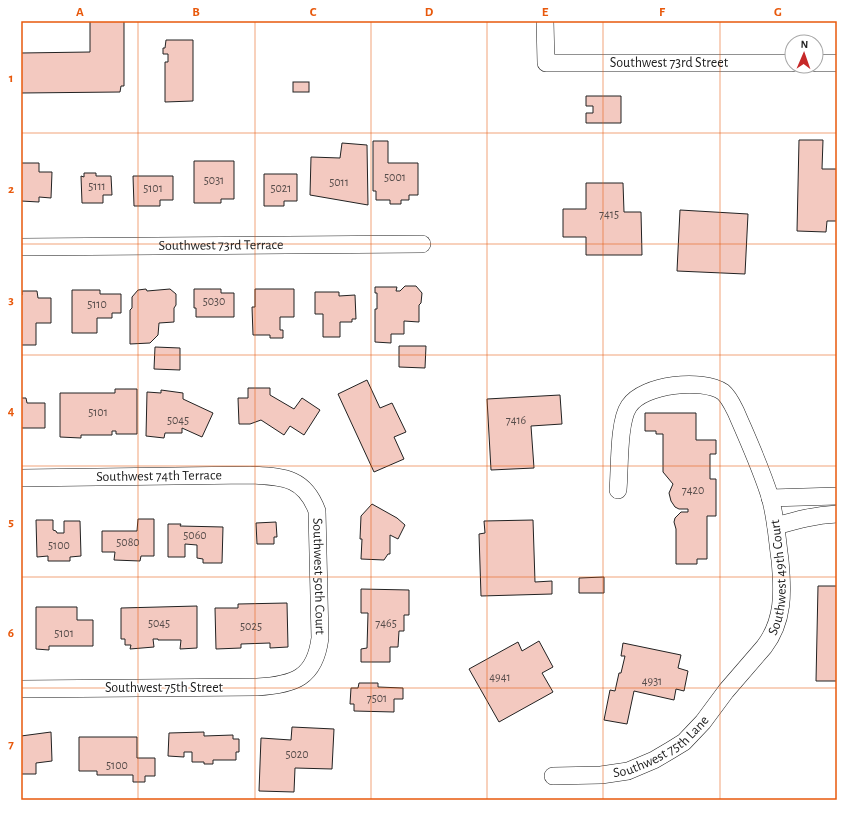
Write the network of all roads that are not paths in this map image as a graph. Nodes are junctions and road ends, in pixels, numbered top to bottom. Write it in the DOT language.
graph roads {
  1 [pos="545,21"];
  2 [pos="784,63"];
  3 [pos="824,63"];
  4 [pos="837,63"];
  5 [pos="422,244"];
  6 [pos="21,247"];
  7 [pos="21,478"];
  8 [pos="296,482"];
  9 [pos="618,490"];
  10 [pos="837,496"];
  11 [pos="770,498"];
  12 [pos="837,514"];
  13 [pos="776,526"];
  14 [pos="744,671"];
  15 [pos="304,674"];
  16 [pos="21,688"];
  17 [pos="553,776"];
  1 -- 2 [label="street, Southwest 73rd Street"];
  3 -- 4 [label="street"];
  5 -- 6 [label="street, Southwest 73rd Terrace"];
  7 -- 8 [label="street, Southwest 74th Terrace"];
  8 -- 15 [label="street, Southwest 50th Court"];
  9 -- 11 [label="street, Southwest 49th Court"];
  10 -- 11 [label="street"];
  11 -- 13 [label="street, Southwest 49th Court"];
  12 -- 13 [label="street"];
  13 -- 14 [label="street, Southwest 49th Court"];
  14 -- 17 [label="street, Southwest 75th Lane"];
  15 -- 16 [label="street, Southwest 75th Street"];
}
